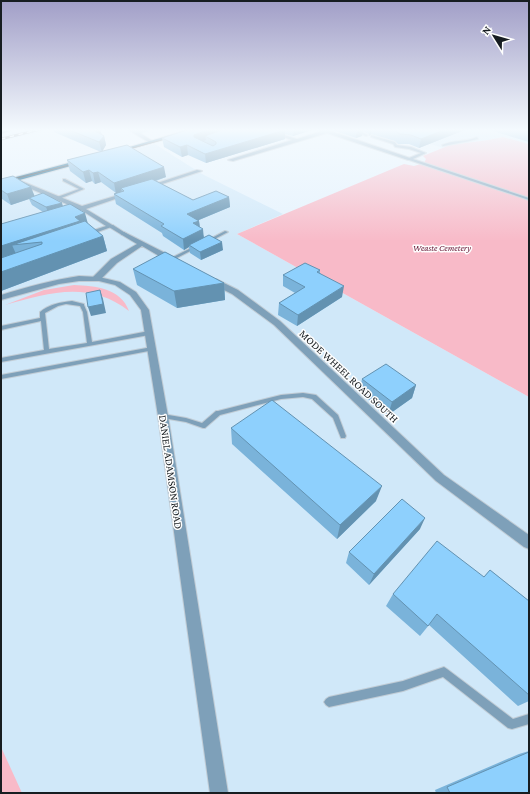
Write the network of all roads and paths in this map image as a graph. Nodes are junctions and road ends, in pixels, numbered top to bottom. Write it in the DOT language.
graph roads {
  1 [pos="60,166"];
  2 [pos="432,166"];
  3 [pos="200,171"];
  4 [pos="12,179"];
  5 [pos="64,180"];
  6 [pos="1,182"];
  7 [pos="140,190"];
  8 [pos="133,192"];
  9 [pos="58,198"];
  10 [pos="529,198"];
  11 [pos="81,208"];
  12 [pos="59,215"];
  13 [pos="111,226"];
  14 [pos="226,232"];
  15 [pos="124,234"];
  16 [pos="74,238"];
  17 [pos="141,244"];
  18 [pos="171,259"];
  19 [pos="184,266"];
  20 [pos="203,276"];
  21 [pos="96,279"];
  22 [pos="1,298"];
  23 [pos="43,319"];
  24 [pos="1,328"];
  25 [pos="149,333"];
  26 [pos="90,344"];
  27 [pos="152,349"];
  28 [pos="47,352"];
  29 [pos="1,360"];
  30 [pos="1,377"];
  31 [pos="163,416"];
  32 [pos="343,436"];
  33 [pos="529,543"];
  34 [pos="329,702"];
  35 [pos="529,719"];
  36 [pos="219,793"];
  1 -- 4 [label="main road"];
  2 -- 10 [label="lane"];
  3 -- 7 [label="street"];
  4 -- 6 [label="main road"];
  4 -- 9 [label="street"];
  5 -- 9 [label="lane"];
  8 -- 11 [label="street"];
  9 -- 11 [label="street"];
  11 -- 12 [label="street"];
  11 -- 13 [label="street"];
  13 -- 15 [label="street"];
  13 -- 16 [label="street"];
  14 -- 18 [label="lane"];
  15 -- 17 [label="street"];
  17 -- 18 [label="street"];
  17 -- 21 [label="street"];
  18 -- 19 [label="street"];
  20 -- 33 [label="street, MODE WHEEL ROAD SOUTH"];
  21 -- 22 [label="street, DANIEL ADAMSON ROAD"];
  21 -- 25 [label="street, DANIEL ADAMSON ROAD"];
  23 -- 24 [label="lane"];
  23 -- 26 [label="lane"];
  23 -- 28 [label="lane"];
  25 -- 26 [label="lane"];
  25 -- 27 [label="street, DANIEL ADAMSON ROAD"];
  26 -- 28 [label="lane"];
  27 -- 30 [label="lane"];
  27 -- 31 [label="street, DANIEL ADAMSON ROAD"];
  28 -- 29 [label="lane"];
  31 -- 32 [label="lane"];
  31 -- 36 [label="street, DANIEL ADAMSON ROAD"];
  34 -- 35 [label="lane"];
}
